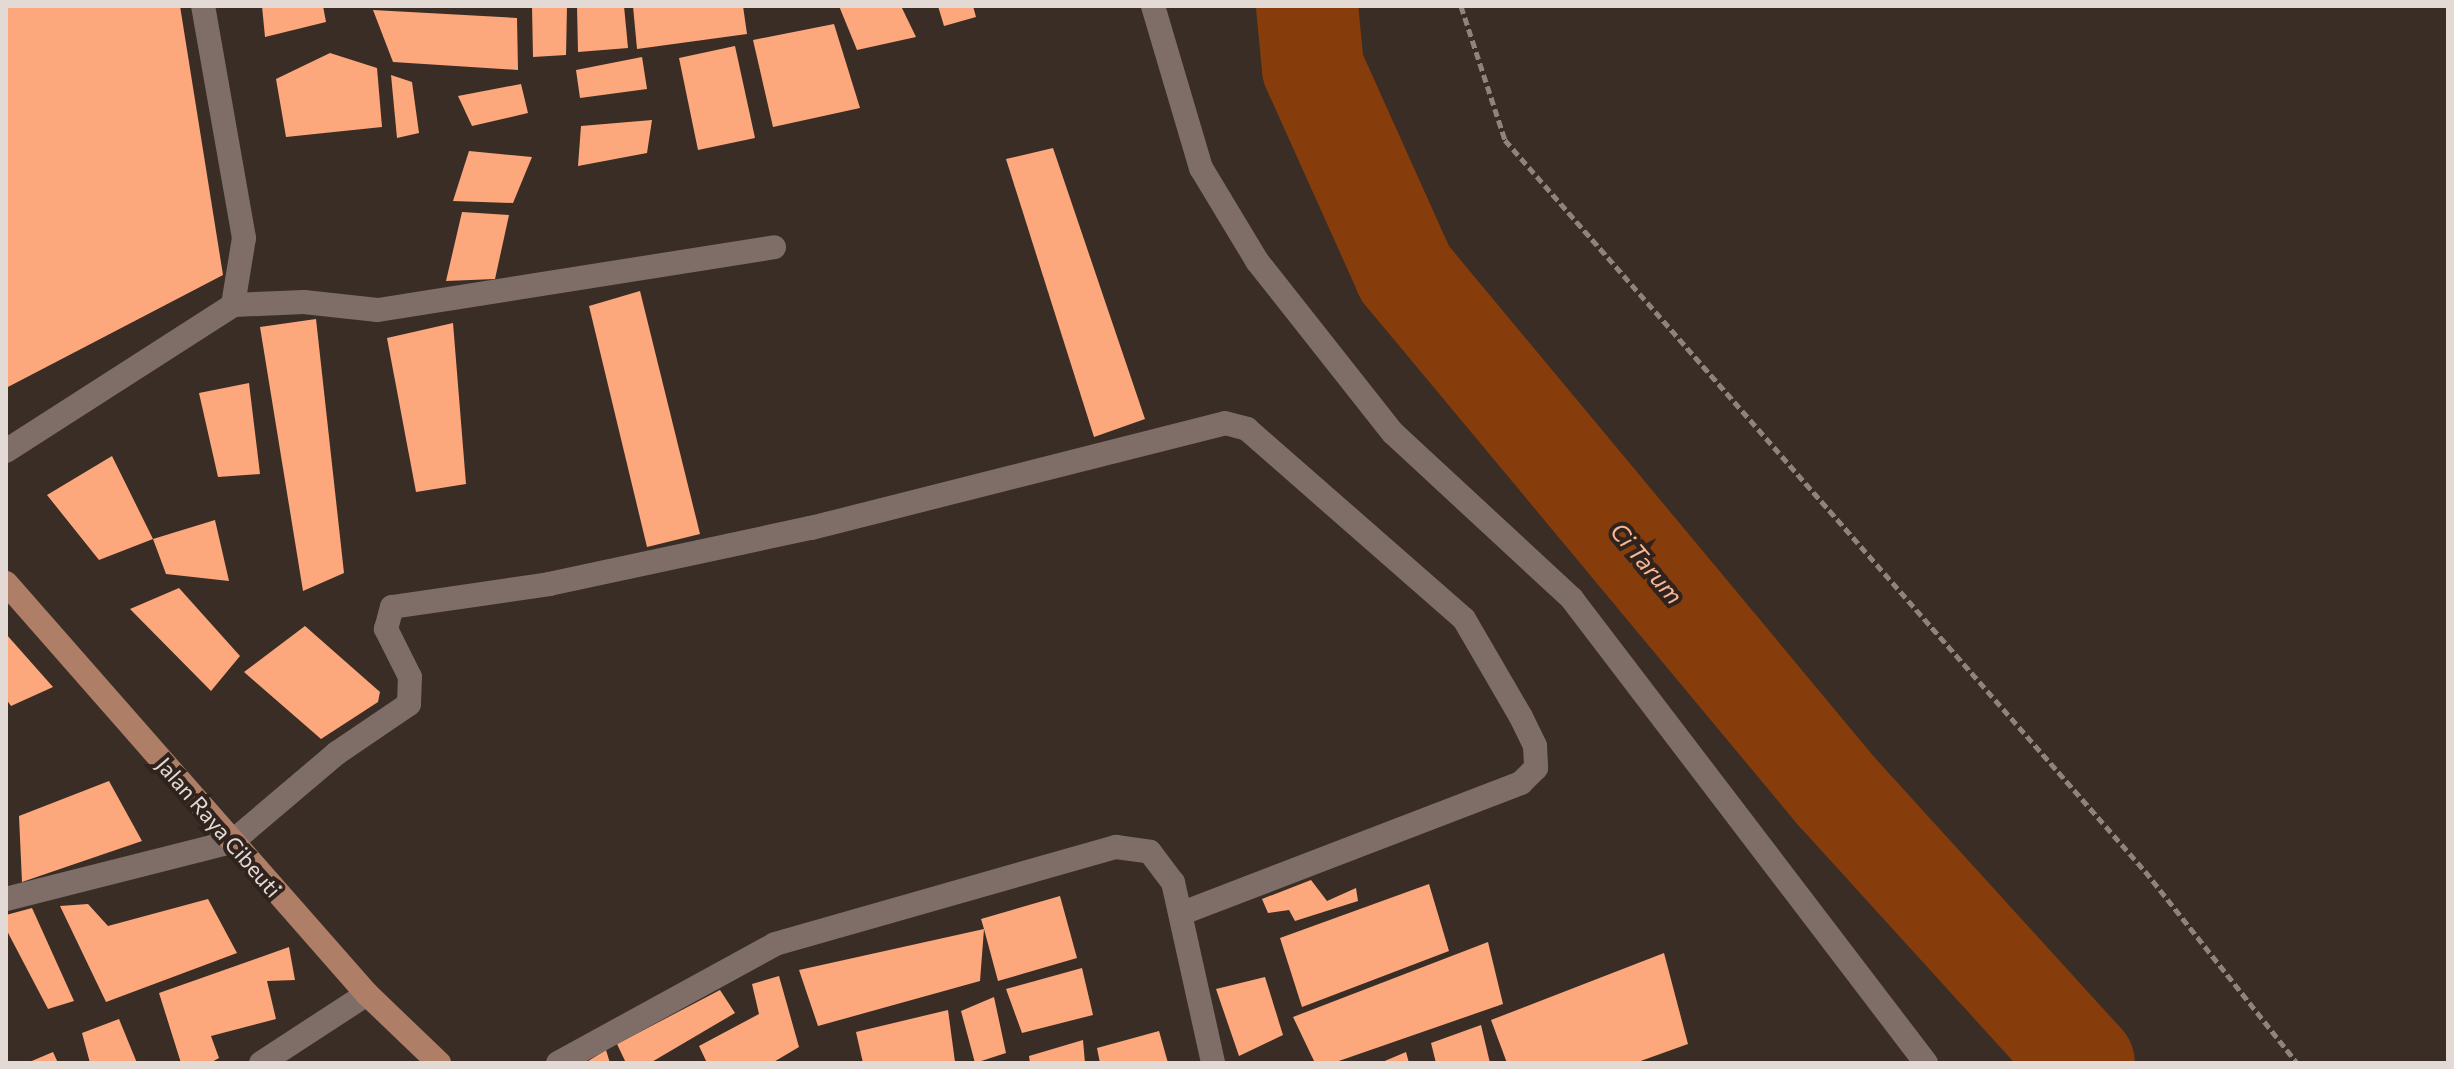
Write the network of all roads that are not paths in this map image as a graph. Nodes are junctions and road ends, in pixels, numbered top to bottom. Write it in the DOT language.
graph roads {
  1 [pos="203,6"];
  2 [pos="1153,6"];
  3 [pos="774,247"];
  4 [pos="233,305"];
  5 [pos="6,451"];
  6 [pos="6,583"];
  7 [pos="232,842"];
  8 [pos="6,899"];
  9 [pos="1182,913"];
  10 [pos="367,994"];
  11 [pos="261,1063"];
  12 [pos="439,1063"];
  13 [pos="558,1063"];
  14 [pos="1213,1063"];
  15 [pos="1926,1063"];
  1 -- 4 [label="street"];
  2 -- 15 [label="street"];
  3 -- 4 [label="street"];
  4 -- 5 [label="street"];
  6 -- 7 [label="main road, Jalan Raya Cibeuti"];
  7 -- 8 [label="street"];
  7 -- 9 [label="street"];
  7 -- 10 [label="main road, Jalan Raya Cibeuti"];
  9 -- 13 [label="street"];
  9 -- 14 [label="street"];
  10 -- 11 [label="street"];
  10 -- 12 [label="main road, Jalan Raya Cibeuti"];
}
